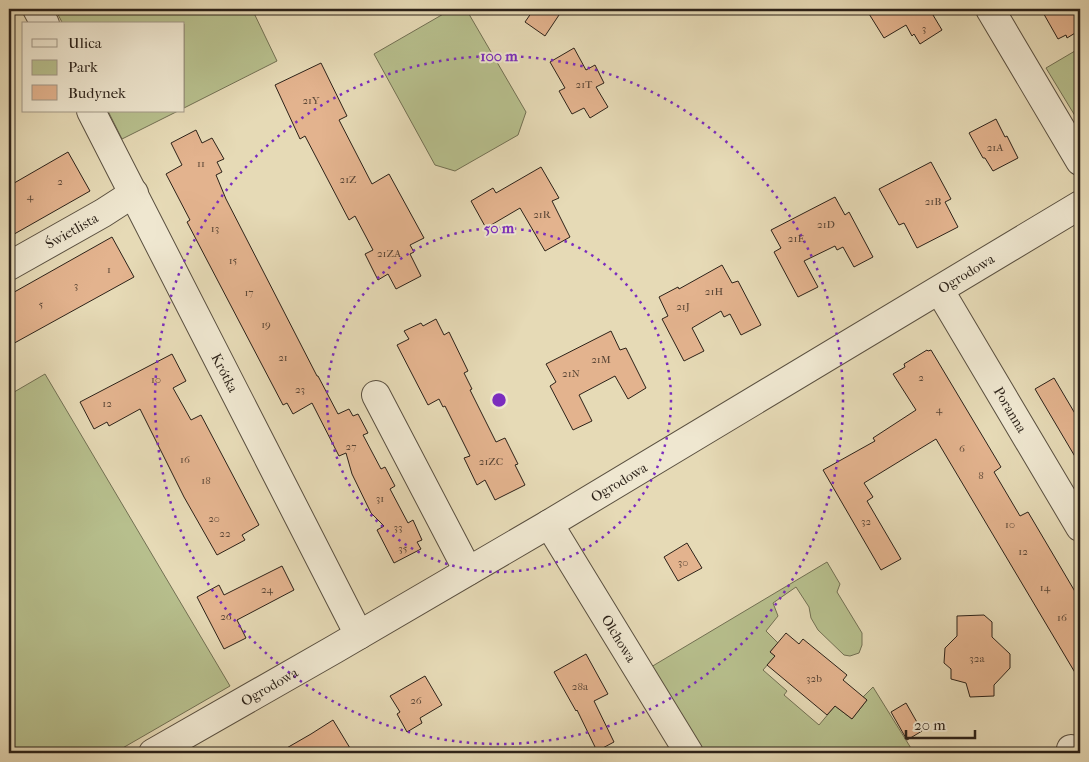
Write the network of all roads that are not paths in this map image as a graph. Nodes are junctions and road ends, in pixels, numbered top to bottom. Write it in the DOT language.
graph roads {
  1 [pos="37,9"];
  2 [pos="990,9"];
  3 [pos="44,22"];
  4 [pos="92,112"];
  5 [pos="1080,161"];
  6 [pos="134,194"];
  7 [pos="1080,205"];
  8 [pos="9,266"];
  9 [pos="940,290"];
  10 [pos="376,395"];
  11 [pos="549,524"];
  12 [pos="1080,527"];
  13 [pos="463,560"];
  14 [pos="359,635"];
  15 [pos="152,753"];
  16 [pos="689,753"];
  1 -- 3 [label="street"];
  2 -- 5 [label="street"];
  4 -- 6 [label="street, Krótka"];
  6 -- 8 [label="street, Świetlista"];
  6 -- 14 [label="street, Krótka"];
  7 -- 9 [label="street, Ogrodowa"];
  9 -- 11 [label="street, Ogrodowa"];
  9 -- 12 [label="street, Poranna"];
  10 -- 13 [label="street"];
  11 -- 13 [label="street, Ogrodowa"];
  11 -- 16 [label="street, Olchowa"];
  13 -- 14 [label="street, Ogrodowa"];
  14 -- 15 [label="street, Ogrodowa"];
}
